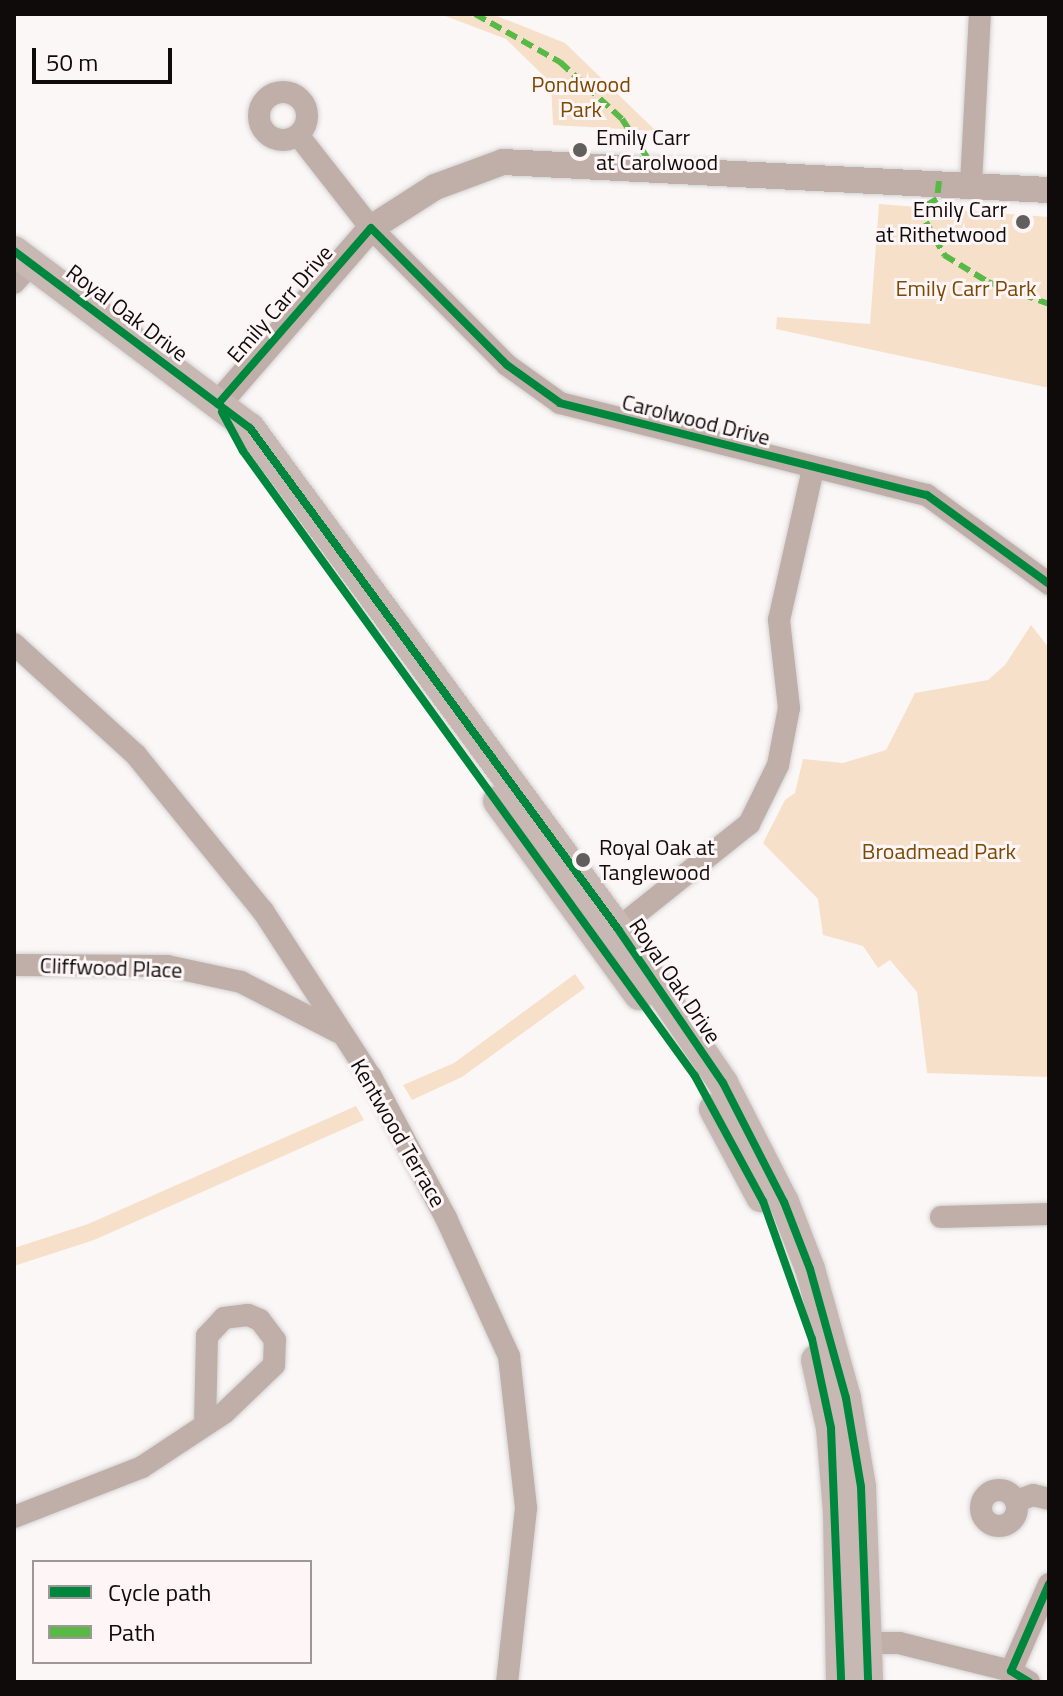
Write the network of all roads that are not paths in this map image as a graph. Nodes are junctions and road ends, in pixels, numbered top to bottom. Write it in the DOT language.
graph roads {
  1 [pos="980,14"];
  2 [pos="298,135"];
  3 [pos="971,184"];
  4 [pos="1049,190"];
  5 [pos="371,228"];
  6 [pos="20,266"];
  7 [pos="218,404"];
  8 [pos="813,469"];
  9 [pos="1049,584"];
  10 [pos="14,644"];
  11 [pos="609,936"];
  12 [pos="14,965"];
  13 [pos="338,1032"];
  14 [pos="1049,1214"];
  15 [pos="941,1217"];
  16 [pos="205,1422"];
  17 [pos="1049,1499"];
  18 [pos="1016,1501"];
  19 [pos="14,1517"];
  20 [pos="1049,1584"];
  21 [pos="854,1643"];
  22 [pos="1020,1676"];
  23 [pos="507,1682"];
  24 [pos="841,1682"];
  25 [pos="868,1682"];
  1 -- 3 [label="street"];
  2 -- 5 [label="street, Carolwood Drive"];
  3 -- 4 [label="street, Emily Carr Drive"];
  3 -- 5 [label="street, Emily Carr Drive"];
  5 -- 7 [label="street, Emily Carr Drive"];
  5 -- 8 [label="street, Carolwood Drive"];
  6 -- 7 [label="main road, Royal Oak Drive"];
  7 -- 11 [label="main road, Royal Oak Drive"];
  8 -- 9 [label="street, Carolwood Drive"];
  8 -- 11 [label="street"];
  10 -- 13 [label="street, Kentwood Terrace"];
  11 -- 21 [label="main road, Royal Oak Drive"];
  12 -- 13 [label="street, Cliffwood Place"];
  13 -- 23 [label="street, Kentwood Terrace"];
  14 -- 15 [label="street"];
  16 -- 16 [label="street"];
  16 -- 19 [label="street"];
  17 -- 18 [label="street"];
  20 -- 22 [label="street"];
  21 -- 22 [label="street"];
  21 -- 24 [label="main road, Royal Oak Drive"];
  21 -- 25 [label="main road, Royal Oak Drive"];
}
